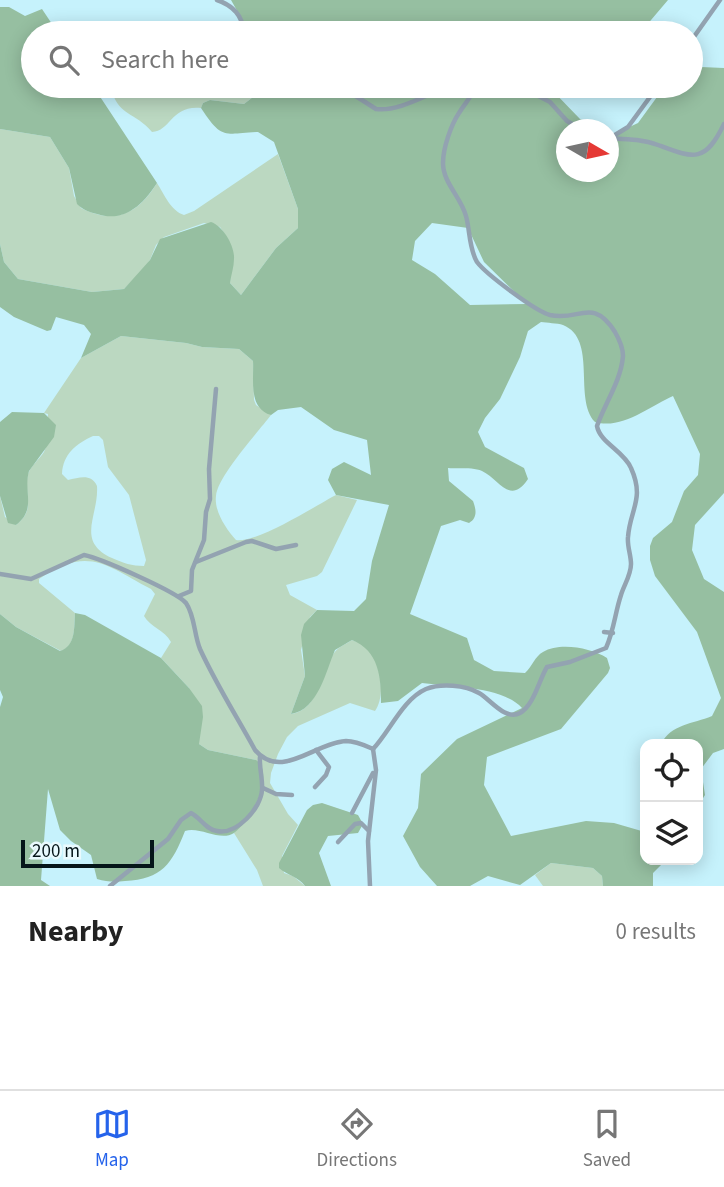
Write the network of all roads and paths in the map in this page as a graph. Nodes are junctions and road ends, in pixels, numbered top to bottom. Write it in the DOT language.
graph roads {
  1 [pos="217,0"];
  2 [pos="720,0"];
  3 [pos="241,21"];
  4 [pos="703,24"];
  5 [pos="360,98"];
  6 [pos="420,98"];
  7 [pos="470,98"];
  8 [pos="542,98"];
  9 [pos="649,98"];
  10 [pos="565,119"];
  11 [pos="724,124"];
  12 [pos="619,132"];
  13 [pos="619,138"];
  14 [pos="216,389"];
  15 [pos="296,545"];
  16 [pos="195,562"];
  17 [pos="0,574"];
  18 [pos="637,577"];
  19 [pos="627,580"];
  20 [pos="179,596"];
  21 [pos="604,632"];
  22 [pos="613,633"];
  23 [pos="373,749"];
  24 [pos="316,750"];
  25 [pos="260,756"];
  26 [pos="376,766"];
  27 [pos="315,787"];
  28 [pos="262,788"];
  29 [pos="292,795"];
  30 [pos="352,813"];
  31 [pos="370,832"];
  32 [pos="338,842"];
  33 [pos="110,886"];
  34 [pos="370,886"];
  1 -- 3 [label="street"];
  2 -- 4 [label="street"];
  5 -- 6 [label="street"];
  7 -- 19 [label="street"];
  8 -- 10 [label="street"];
  9 -- 12 [label="street"];
  11 -- 13 [label="street"];
  14 -- 16 [label="street"];
  15 -- 16 [label="street"];
  16 -- 20 [label="street"];
  17 -- 20 [label="street"];
  18 -- 19 [label="street"];
  19 -- 22 [label="street"];
  20 -- 25 [label="street"];
  21 -- 22 [label="street"];
  22 -- 23 [label="street"];
  23 -- 24 [label="street"];
  23 -- 26 [label="street"];
  24 -- 25 [label="street"];
  24 -- 27 [label="street"];
  25 -- 28 [label="street"];
  26 -- 30 [label="street"];
  26 -- 31 [label="street"];
  28 -- 29 [label="street"];
  28 -- 33 [label="street"];
  31 -- 32 [label="street"];
  31 -- 34 [label="street"];
}
